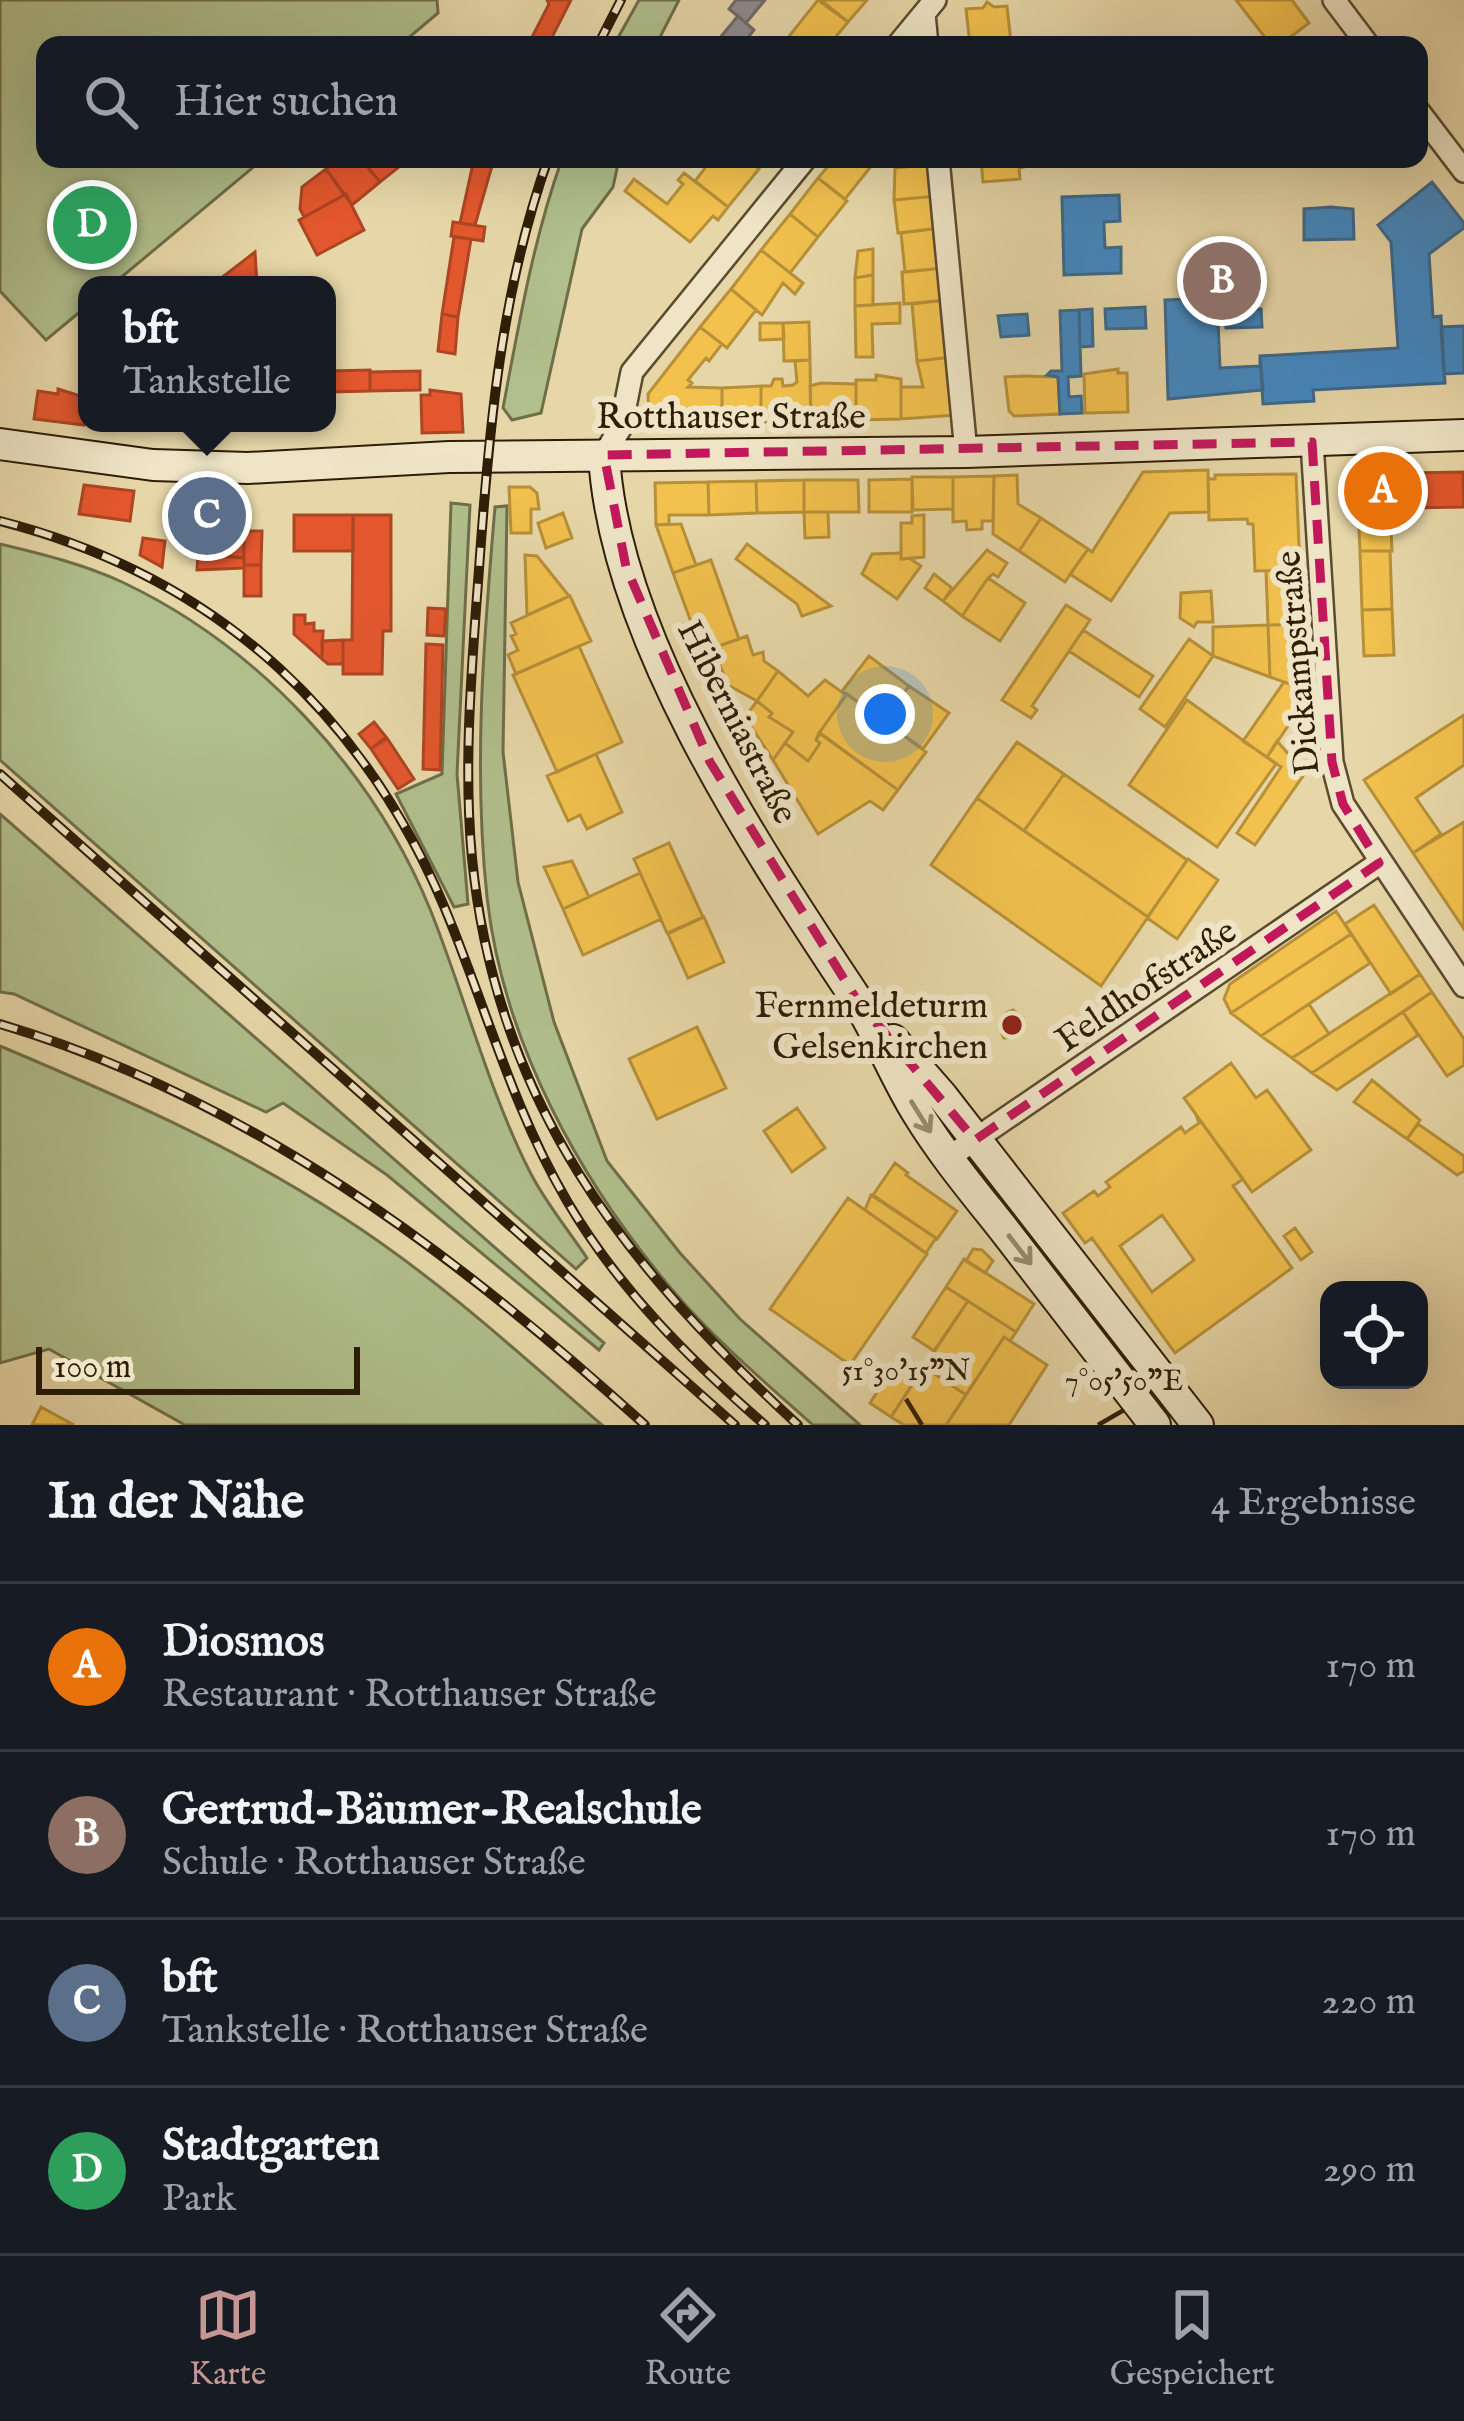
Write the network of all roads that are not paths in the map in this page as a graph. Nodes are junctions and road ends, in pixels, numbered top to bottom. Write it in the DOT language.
graph roads {
  1 [pos="1334,0"];
  2 [pos="929,7"];
  3 [pos="905,36"];
  4 [pos="1361,36"];
  5 [pos="1428,124"];
  6 [pos="799,168"];
  7 [pos="939,168"];
  8 [pos="1464,171"];
  9 [pos="1464,435"];
  10 [pos="1312,442"];
  11 [pos="0,444"];
  12 [pos="966,452"];
  13 [pos="604,455"];
  14 [pos="1379,863"];
  15 [pos="1464,986"];
  16 [pos="857,1000"];
  17 [pos="975,1140"];
  18 [pos="948,1158"];
  19 [pos="1155,1425"];
  20 [pos="1198,1425"];
  1 -- 4 [label="street"];
  2 -- 3 [label="street"];
  5 -- 8 [label="street"];
  6 -- 13 [label="street"];
  7 -- 12 [label="street"];
  9 -- 10 [label="main road, Rotthauser Straße"];
  10 -- 12 [label="main road, Rotthauser Straße"];
  10 -- 14 [label="street, Dickampstraße"];
  11 -- 13 [label="main road, Rotthauser Straße"];
  12 -- 13 [label="main road, Rotthauser Straße"];
  13 -- 16 [label="main road, Hiberniastraße"];
  14 -- 15 [label="street, Dickampstraße"];
  14 -- 17 [label="street, Feldhofstraße"];
  16 -- 17 [label="main road, Hiberniastraße"];
  16 -- 18 [label="main road, Hiberniastraße, one-way"];
  17 -- 18 [label="street, Feldhofstraße"];
  17 -- 20 [label="main road, Hiberniastraße"];
  18 -- 19 [label="main road, Hiberniastraße, one-way"];
}
